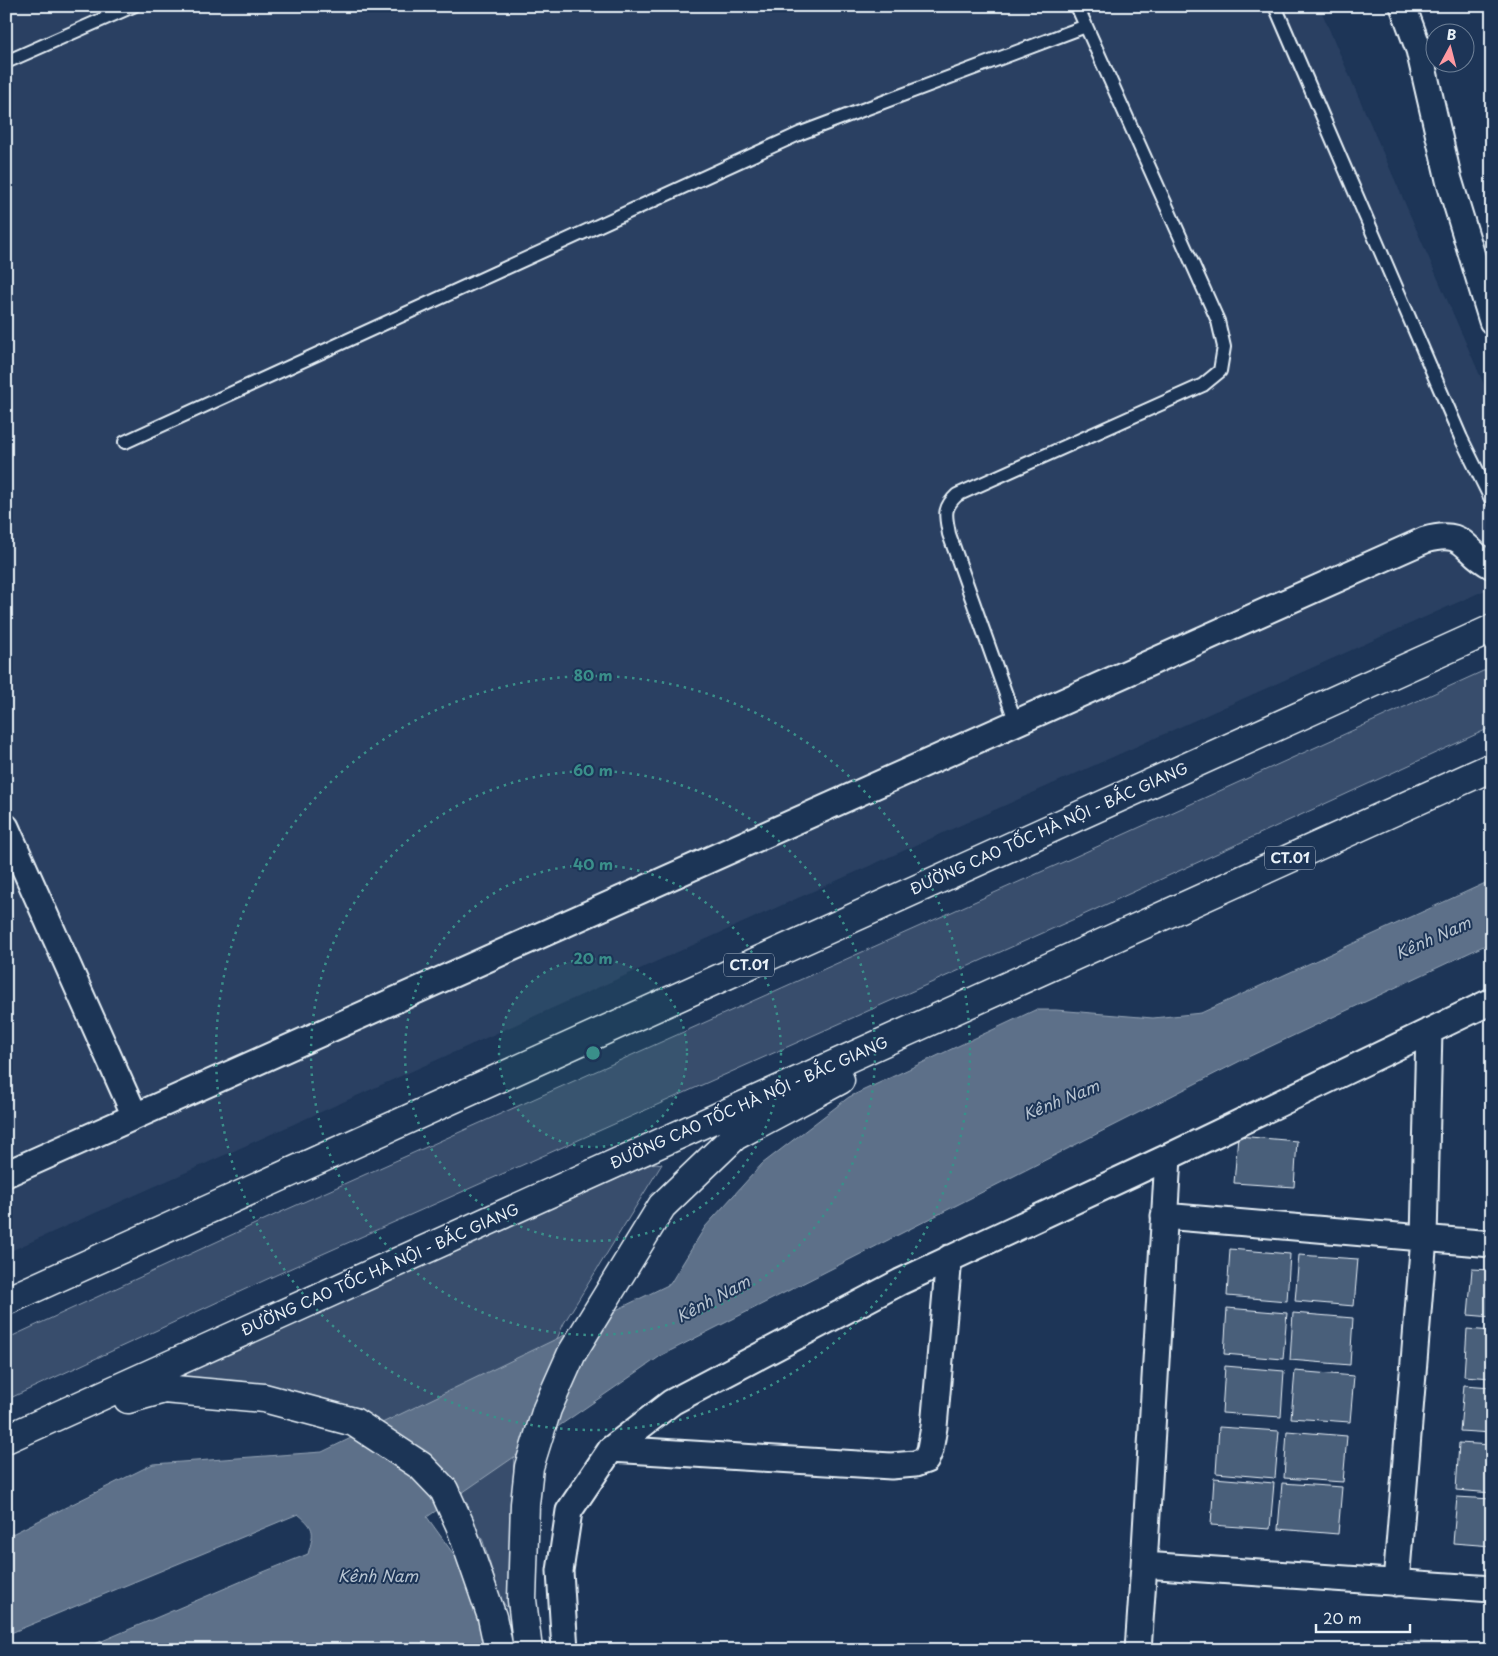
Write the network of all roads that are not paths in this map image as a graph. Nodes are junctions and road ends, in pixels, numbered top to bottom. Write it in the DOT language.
graph roads {
  1 [pos="133,6"];
  2 [pos="1077,6"];
  3 [pos="1276,6"];
  4 [pos="1403,6"];
  5 [pos="1086,26"];
  6 [pos="6,62"];
  7 [pos="1492,321"];
  8 [pos="125,442"];
  9 [pos="1492,500"];
  10 [pos="1492,566"];
  11 [pos="1492,629"];
  12 [pos="1016,723"];
  13 [pos="1492,767"];
  14 [pos="6,827"];
  15 [pos="1087,949"];
  16 [pos="1492,1001"];
  17 [pos="1429,1031"];
  18 [pos="135,1116"];
  19 [pos="1168,1157"];
  20 [pos="6,1174"];
  21 [pos="1164,1216"];
  22 [pos="1424,1238"];
  23 [pos="1492,1244"];
  24 [pos="949,1258"];
  25 [pos="6,1301"];
  26 [pos="43,1423"];
  27 [pos="6,1439"];
  28 [pos="611,1450"];
  29 [pos="1144,1565"];
  30 [pos="1396,1583"];
  31 [pos="1492,1590"];
  32 [pos="499,1650"];
  33 [pos="528,1650"];
  34 [pos="564,1650"];
  35 [pos="1138,1650"];
  1 -- 6 [label="lane"];
  2 -- 5 [label="lane"];
  3 -- 9 [label="lane"];
  4 -- 7 [label="street"];
  5 -- 8 [label="lane"];
  5 -- 12 [label="lane"];
  10 -- 12 [label="street"];
  11 -- 25 [label="highway, ĐƯỜNG CAO TỐC HÀ NỘI - BẮC GIANG / CT.01"];
  12 -- 18 [label="street"];
  13 -- 15 [label="highway, ĐƯỜNG CAO TỐC HÀ NỘI - BẮC GIANG / CT.01"];
  14 -- 18 [label="street"];
  15 -- 26 [label="highway, ĐƯỜNG CAO TỐC HÀ NỘI - BẮC GIANG / CT.01"];
  15 -- 33 [label="highway"];
  16 -- 17 [label="street"];
  17 -- 19 [label="street"];
  17 -- 22 [label="street"];
  18 -- 20 [label="street"];
  19 -- 21 [label="street"];
  19 -- 24 [label="street"];
  21 -- 22 [label="street"];
  21 -- 29 [label="street"];
  22 -- 23 [label="street"];
  22 -- 30 [label="street"];
  24 -- 28 [label="street"];
  24 -- 28 [label="street"];
  26 -- 27 [label="highway, ĐƯỜNG CAO TỐC HÀ NỘI - BẮC GIANG / CT.01"];
  26 -- 32 [label="highway"];
  28 -- 34 [label="street"];
  29 -- 30 [label="street"];
  29 -- 35 [label="street"];
  30 -- 31 [label="street"];
}
